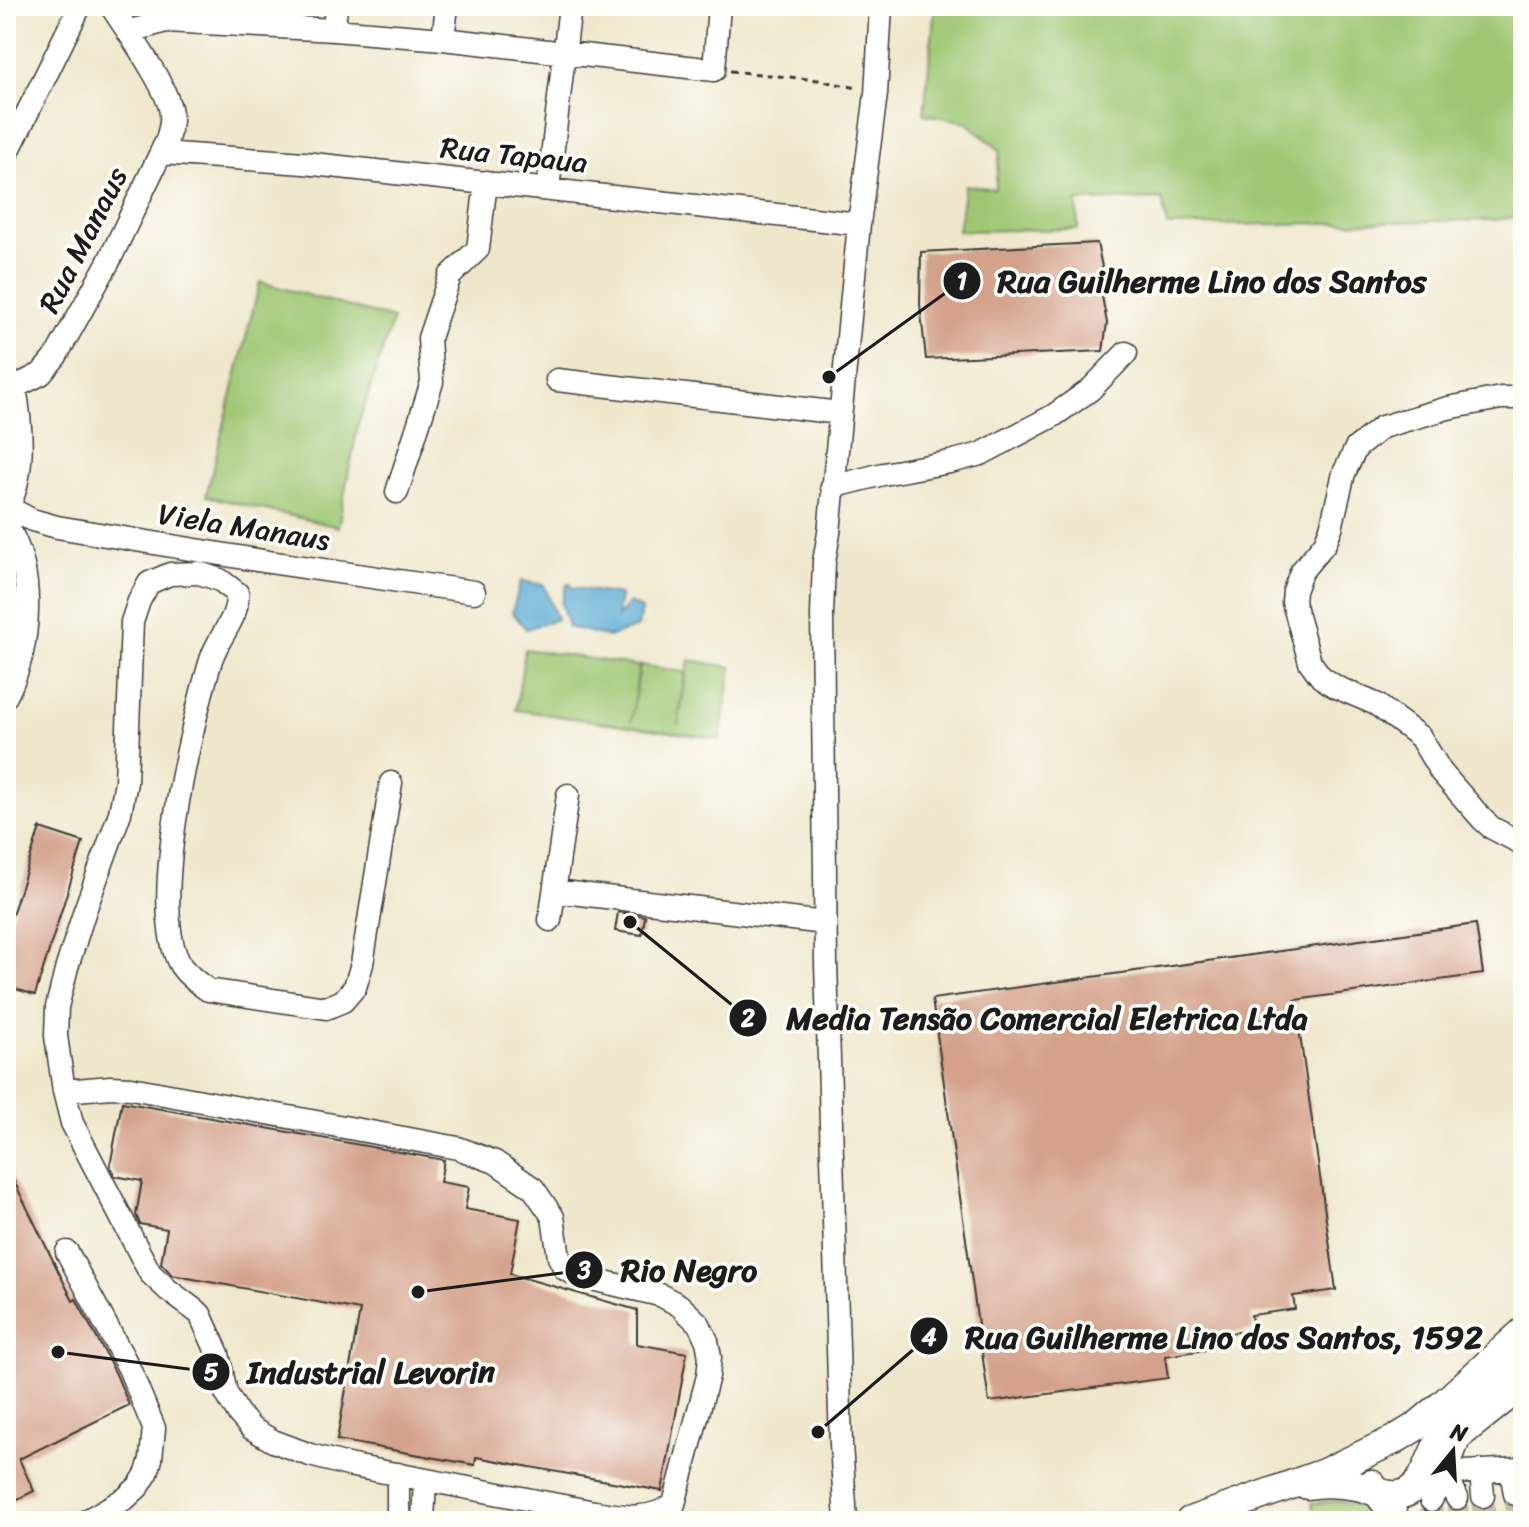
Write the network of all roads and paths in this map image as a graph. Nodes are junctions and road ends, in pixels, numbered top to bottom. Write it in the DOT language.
graph roads {
  1 [pos="80,6"];
  2 [pos="111,6"];
  3 [pos="336,6"];
  4 [pos="447,6"];
  5 [pos="570,6"];
  6 [pos="719,6"];
  7 [pos="881,6"];
  8 [pos="166,13"];
  9 [pos="334,30"];
  10 [pos="128,32"];
  11 [pos="443,39"];
  12 [pos="566,53"];
  13 [pos="714,70"];
  14 [pos="876,94"];
  15 [pos="161,153"];
  16 [pos="6,156"];
  17 [pos="486,182"];
  18 [pos="548,189"];
  19 [pos="859,224"];
  20 [pos="1126,353"];
  21 [pos="10,378"];
  22 [pos="557,380"];
  23 [pos="1523,398"];
  24 [pos="840,413"];
  25 [pos="832,487"];
  26 [pos="397,492"];
  27 [pos="7,515"];
  28 [pos="474,592"];
  29 [pos="6,696"];
  30 [pos="391,783"];
  31 [pos="568,795"];
  32 [pos="1523,844"];
  33 [pos="555,891"];
  34 [pos="550,920"];
  35 [pos="825,923"];
  36 [pos="64,1091"];
  37 [pos="67,1252"];
  38 [pos="1523,1332"];
  39 [pos="1523,1368"];
  40 [pos="1480,1369"];
  41 [pos="1394,1440"];
  42 [pos="1521,1468"];
  43 [pos="1481,1472"];
  44 [pos="1446,1473"];
  45 [pos="398,1474"];
  46 [pos="425,1480"];
  47 [pos="1275,1491"];
  48 [pos="1377,1492"];
  49 [pos="1515,1494"];
  50 [pos="1483,1496"];
  51 [pos="1457,1498"];
  52 [pos="1431,1500"];
  53 [pos="86,1521"];
  54 [pos="398,1521"];
  55 [pos="423,1521"];
  56 [pos="846,1521"];
  57 [pos="1190,1521"];
  58 [pos="1396,1521"];
  1 -- 16 [label="street"];
  2 -- 10 [label="street, Rua Manaus"];
  3 -- 9 [label="street"];
  4 -- 11 [label="street"];
  5 -- 12 [label="street"];
  6 -- 13 [label="street"];
  7 -- 14 [label="street"];
  8 -- 9 [label="street"];
  8 -- 10 [label="street"];
  9 -- 11 [label="street"];
  10 -- 15 [label="street, Rua Manaus"];
  11 -- 12 [label="street"];
  12 -- 13 [label="street"];
  12 -- 18 [label="street"];
  13 -- 14 [label="path"];
  14 -- 19 [label="street"];
  15 -- 17 [label="street, Rua Tapaua"];
  15 -- 21 [label="street, Rua Manaus"];
  17 -- 18 [label="street, Rua Tapaua"];
  17 -- 26 [label="street"];
  18 -- 19 [label="street, Rua Tapaua"];
  19 -- 24 [label="street"];
  20 -- 25 [label="street"];
  21 -- 27 [label="street, Rua Manaus"];
  22 -- 24 [label="street"];
  23 -- 32 [label="street"];
  24 -- 25 [label="street"];
  25 -- 35 [label="street"];
  27 -- 28 [label="street, Viela Manaus"];
  27 -- 29 [label="street"];
  30 -- 36 [label="street"];
  31 -- 33 [label="street"];
  33 -- 34 [label="street"];
  33 -- 35 [label="street"];
  35 -- 56 [label="street"];
  36 -- 45 [label="street"];
  36 -- 46 [label="street"];
  37 -- 53 [label="street"];
  38 -- 40 [label="main road"];
  39 -- 40 [label="street"];
  39 -- 44 [label="street"];
  39 -- 48 [label="main road"];
  40 -- 41 [label="main road"];
  41 -- 47 [label="main road"];
  41 -- 48 [label="main road"];
  42 -- 43 [label="street"];
  42 -- 49 [label="street"];
  43 -- 44 [label="street"];
  43 -- 50 [label="street"];
  44 -- 51 [label="street"];
  44 -- 52 [label="street"];
  45 -- 46 [label="street"];
  45 -- 54 [label="street"];
  46 -- 55 [label="street"];
  47 -- 48 [label="main road"];
  47 -- 57 [label="main road"];
  48 -- 58 [label="main road"];
}
